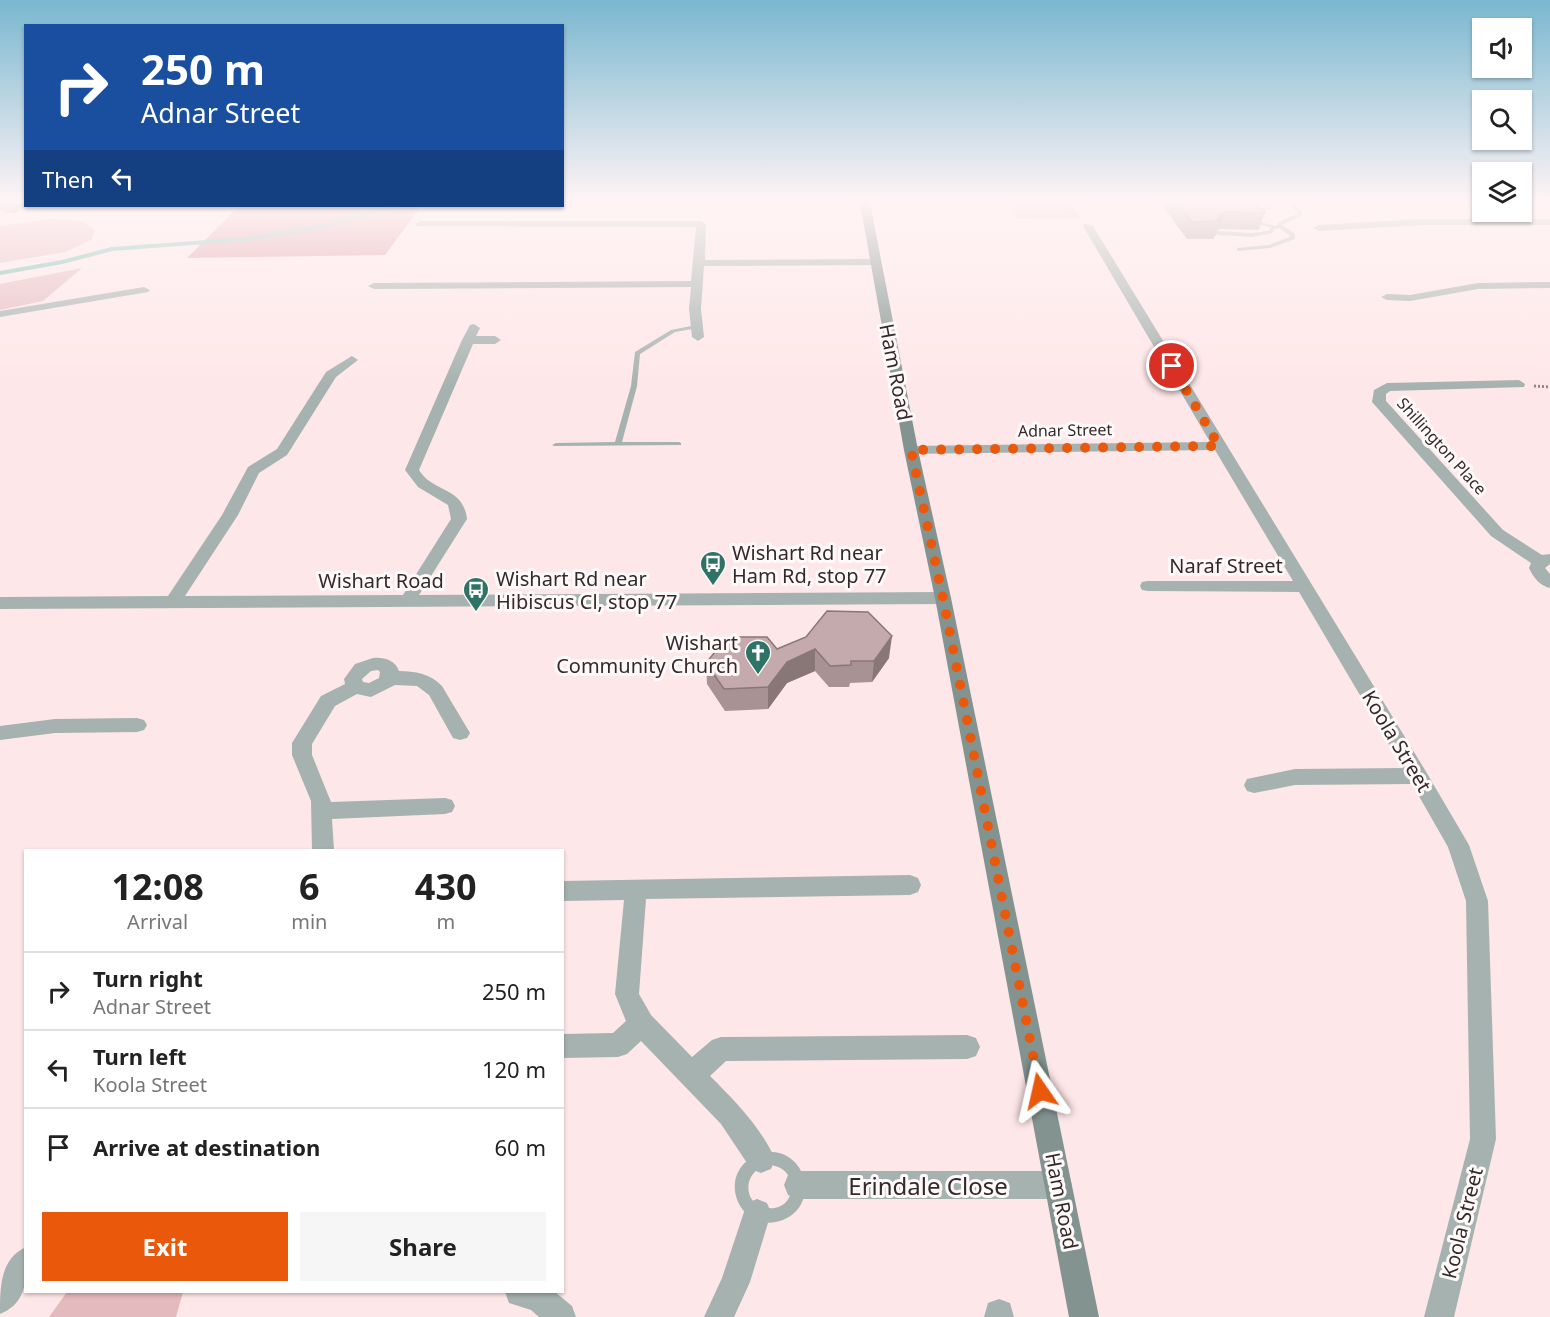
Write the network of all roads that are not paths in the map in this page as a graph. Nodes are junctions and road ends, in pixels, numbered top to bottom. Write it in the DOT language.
graph roads {
  1 [pos="699,264"];
  2 [pos="875,264"];
  3 [pos="1111,264"];
  4 [pos="695,284"];
  5 [pos="1550,285"];
  6 [pos="374,286"];
  7 [pos="144,290"];
  8 [pos="1387,297"];
  9 [pos="0,314"];
  10 [pos="697,332"];
  11 [pos="495,340"];
  12 [pos="352,360"];
  13 [pos="1519,384"];
  14 [pos="618,444"];
  15 [pos="678,444"];
  16 [pos="556,445"];
  17 [pos="1219,446"];
  18 [pos="911,450"];
  19 [pos="1545,560"];
  20 [pos="1550,583"];
  21 [pos="1148,586"];
  22 [pos="1304,587"];
  23 [pos="943,598"];
  24 [pos="408,600"];
  25 [pos="173,602"];
  26 [pos="0,603"];
  27 [pos="137,725"];
  28 [pos="0,733"];
  29 [pos="460,733"];
  30 [pos="1418,776"];
  31 [pos="1254,785"];
  32 [pos="445,806"];
  33 [pos="322,811"];
  34 [pos="323,849"];
  35 [pos="910,885"];
  36 [pos="636,890"];
  37 [pos="564,891"];
  38 [pos="642,1024"];
  39 [pos="564,1046"];
  40 [pos="967,1047"];
  41 [pos="691,1075"];
  42 [pos="761,1159"];
  43 [pos="798,1185"];
  44 [pos="1059,1185"];
  45 [pos="756,1213"];
  46 [pos="24,1264"];
  47 [pos="523,1293"];
  48 [pos="0,1299"];
  49 [pos="561,1317"];
  50 [pos="719,1317"];
  51 [pos="1084,1317"];
  52 [pos="1439,1317"];
  1 -- 4 [label="street"];
  2 -- 18 [label="street, Ham Road"];
  3 -- 17 [label="street, Koola Street"];
  4 -- 6 [label="street"];
  4 -- 10 [label="street"];
  5 -- 8 [label="street"];
  7 -- 9 [label="street"];
  10 -- 14 [label="lane"];
  11 -- 24 [label="street"];
  12 -- 25 [label="street"];
  13 -- 19 [label="street, Shillington Place"];
  14 -- 15 [label="lane"];
  14 -- 16 [label="lane"];
  17 -- 18 [label="street, Adnar Street"];
  17 -- 22 [label="street, Koola Street"];
  18 -- 23 [label="street, Ham Road"];
  19 -- 20 [label="street"];
  21 -- 22 [label="street, Naraf Street"];
  22 -- 30 [label="street, Koola Street"];
  23 -- 24 [label="street, Wishart Road"];
  23 -- 44 [label="street, Ham Road"];
  24 -- 25 [label="street, Wishart Road"];
  25 -- 26 [label="street, Wishart Road"];
  27 -- 28 [label="street"];
  29 -- 33 [label="street"];
  30 -- 31 [label="street"];
  30 -- 52 [label="street, Koola Street"];
  32 -- 33 [label="street"];
  33 -- 34 [label="street"];
  35 -- 36 [label="street"];
  36 -- 37 [label="street"];
  36 -- 38 [label="street"];
  38 -- 39 [label="street"];
  38 -- 41 [label="street"];
  40 -- 41 [label="street"];
  41 -- 42 [label="street"];
  42 -- 43 [label="lane"];
  42 -- 45 [label="lane"];
  43 -- 44 [label="street, Erindale Close"];
  43 -- 45 [label="lane"];
  44 -- 51 [label="street, Ham Road"];
  45 -- 50 [label="street"];
  46 -- 48 [label="street"];
  47 -- 49 [label="street"];
}
